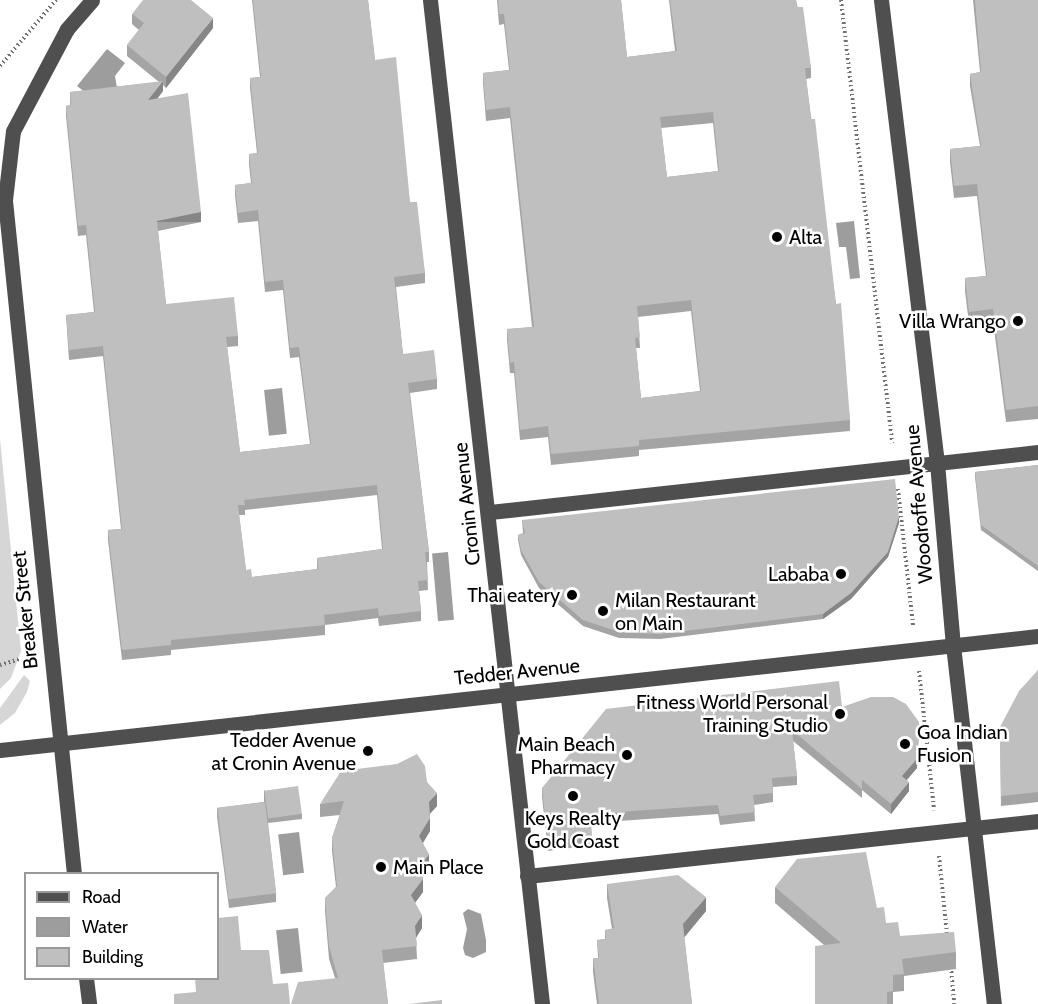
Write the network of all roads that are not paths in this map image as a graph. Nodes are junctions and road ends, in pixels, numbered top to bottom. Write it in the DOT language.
graph roads {
  1 [pos="92,0"];
  2 [pos="430,0"];
  3 [pos="881,0"];
  4 [pos="1038,452"];
  5 [pos="937,463"];
  6 [pos="489,512"];
  7 [pos="1038,636"];
  8 [pos="953,645"];
  9 [pos="506,694"];
  10 [pos="59,741"];
  11 [pos="0,750"];
  12 [pos="1038,821"];
  13 [pos="974,828"];
  14 [pos="74,872"];
  15 [pos="527,876"];
  16 [pos="86,980"];
  17 [pos="89,1004"];
  18 [pos="542,1004"];
  19 [pos="994,1004"];
  1 -- 10 [label="street, Breaker Street"];
  2 -- 6 [label="street, Cronin Avenue"];
  3 -- 5 [label="street, Woodroffe Avenue"];
  4 -- 5 [label="street"];
  5 -- 6 [label="street"];
  5 -- 8 [label="street, Woodroffe Avenue"];
  6 -- 9 [label="street, Cronin Avenue"];
  7 -- 8 [label="street, Tedder Avenue"];
  8 -- 9 [label="street, Tedder Avenue"];
  8 -- 13 [label="street, Woodroffe Avenue"];
  9 -- 10 [label="street, Tedder Avenue"];
  9 -- 15 [label="street, Cronin Avenue"];
  10 -- 11 [label="street, Tedder Avenue"];
  10 -- 14 [label="street, Breaker Street"];
  12 -- 13 [label="street"];
  13 -- 15 [label="street"];
  13 -- 19 [label="street, Woodroffe Avenue"];
  15 -- 18 [label="street, Cronin Avenue"];
  16 -- 17 [label="street"];
}
